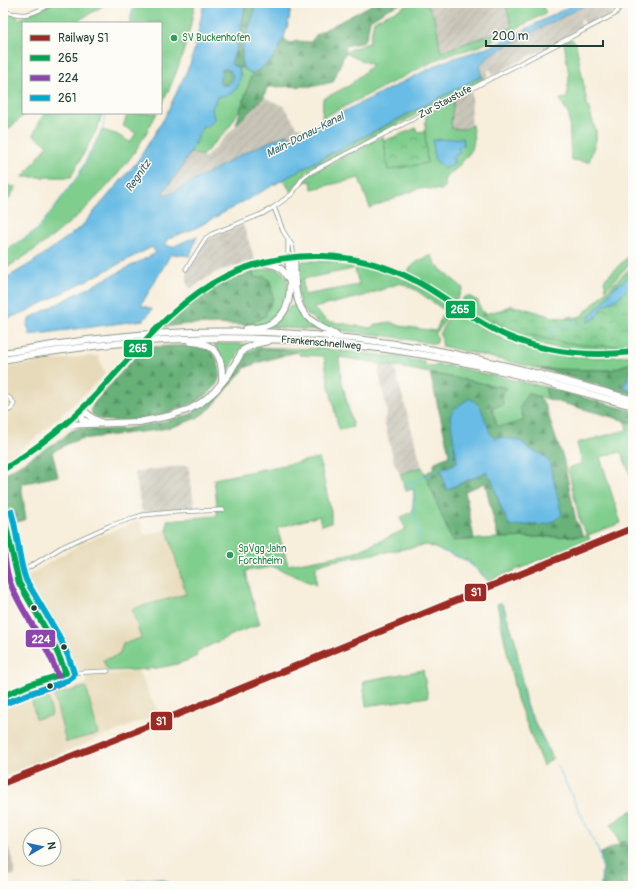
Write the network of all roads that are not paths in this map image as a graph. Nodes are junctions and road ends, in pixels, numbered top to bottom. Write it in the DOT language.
graph roads {
  1 [pos="54,3"];
  2 [pos="618,3"];
  3 [pos="3,11"];
  4 [pos="274,208"];
  5 [pos="288,240"];
  6 [pos="291,257"];
  7 [pos="262,263"];
  8 [pos="186,270"];
  9 [pos="290,282"];
  10 [pos="234,332"];
  11 [pos="346,338"];
  12 [pos="184,339"];
  13 [pos="278,339"];
  14 [pos="633,352"];
  15 [pos="3,353"];
  16 [pos="3,360"];
  17 [pos="222,381"];
  18 [pos="3,399"];
  19 [pos="633,400"];
  20 [pos="633,406"];
  21 [pos="82,409"];
  22 [pos="3,413"];
  23 [pos="89,423"];
  24 [pos="102,423"];
  25 [pos="65,425"];
  26 [pos="3,470"];
  27 [pos="223,510"];
  28 [pos="3,513"];
  29 [pos="8,531"];
  30 [pos="3,532"];
  31 [pos="16,575"];
  32 [pos="3,580"];
  33 [pos="108,671"];
  34 [pos="66,674"];
  35 [pos="3,696"];
  1 -- 3 [label="street"];
  2 -- 4 [label="street, Zur Staustufe"];
  4 -- 5 [label="street"];
  4 -- 8 [label="street, Zur Staustufe"];
  5 -- 6 [label="street"];
  5 -- 6 [label="street"];
  6 -- 7 [label="main road"];
  6 -- 9 [label="highway"];
  6 -- 11 [label="highway"];
  6 -- 14 [label="main road"];
  7 -- 9 [label="highway"];
  7 -- 21 [label="main road, bridge"];
  9 -- 10 [label="highway"];
  10 -- 11 [label="highway, Frankenschnellweg"];
  10 -- 15 [label="highway, Frankenschnellweg"];
  11 -- 19 [label="highway, Frankenschnellweg"];
  12 -- 13 [label="highway, Frankenschnellweg"];
  12 -- 16 [label="highway, Frankenschnellweg"];
  12 -- 17 [label="highway"];
  13 -- 17 [label="highway"];
  13 -- 20 [label="highway, Frankenschnellweg"];
  17 -- 24 [label="highway"];
  18 -- 22 [label="street"];
  21 -- 23 [label="highway"];
  21 -- 24 [label="highway"];
  21 -- 25 [label="main road"];
  23 -- 24 [label="highway"];
  23 -- 25 [label="highway"];
  25 -- 26 [label="main road"];
  27 -- 31 [label="street"];
  28 -- 29 [label="street"];
  29 -- 30 [label="street"];
  29 -- 31 [label="street"];
  31 -- 32 [label="street"];
  31 -- 34 [label="street"];
  33 -- 34 [label="street"];
  34 -- 35 [label="street"];
}
